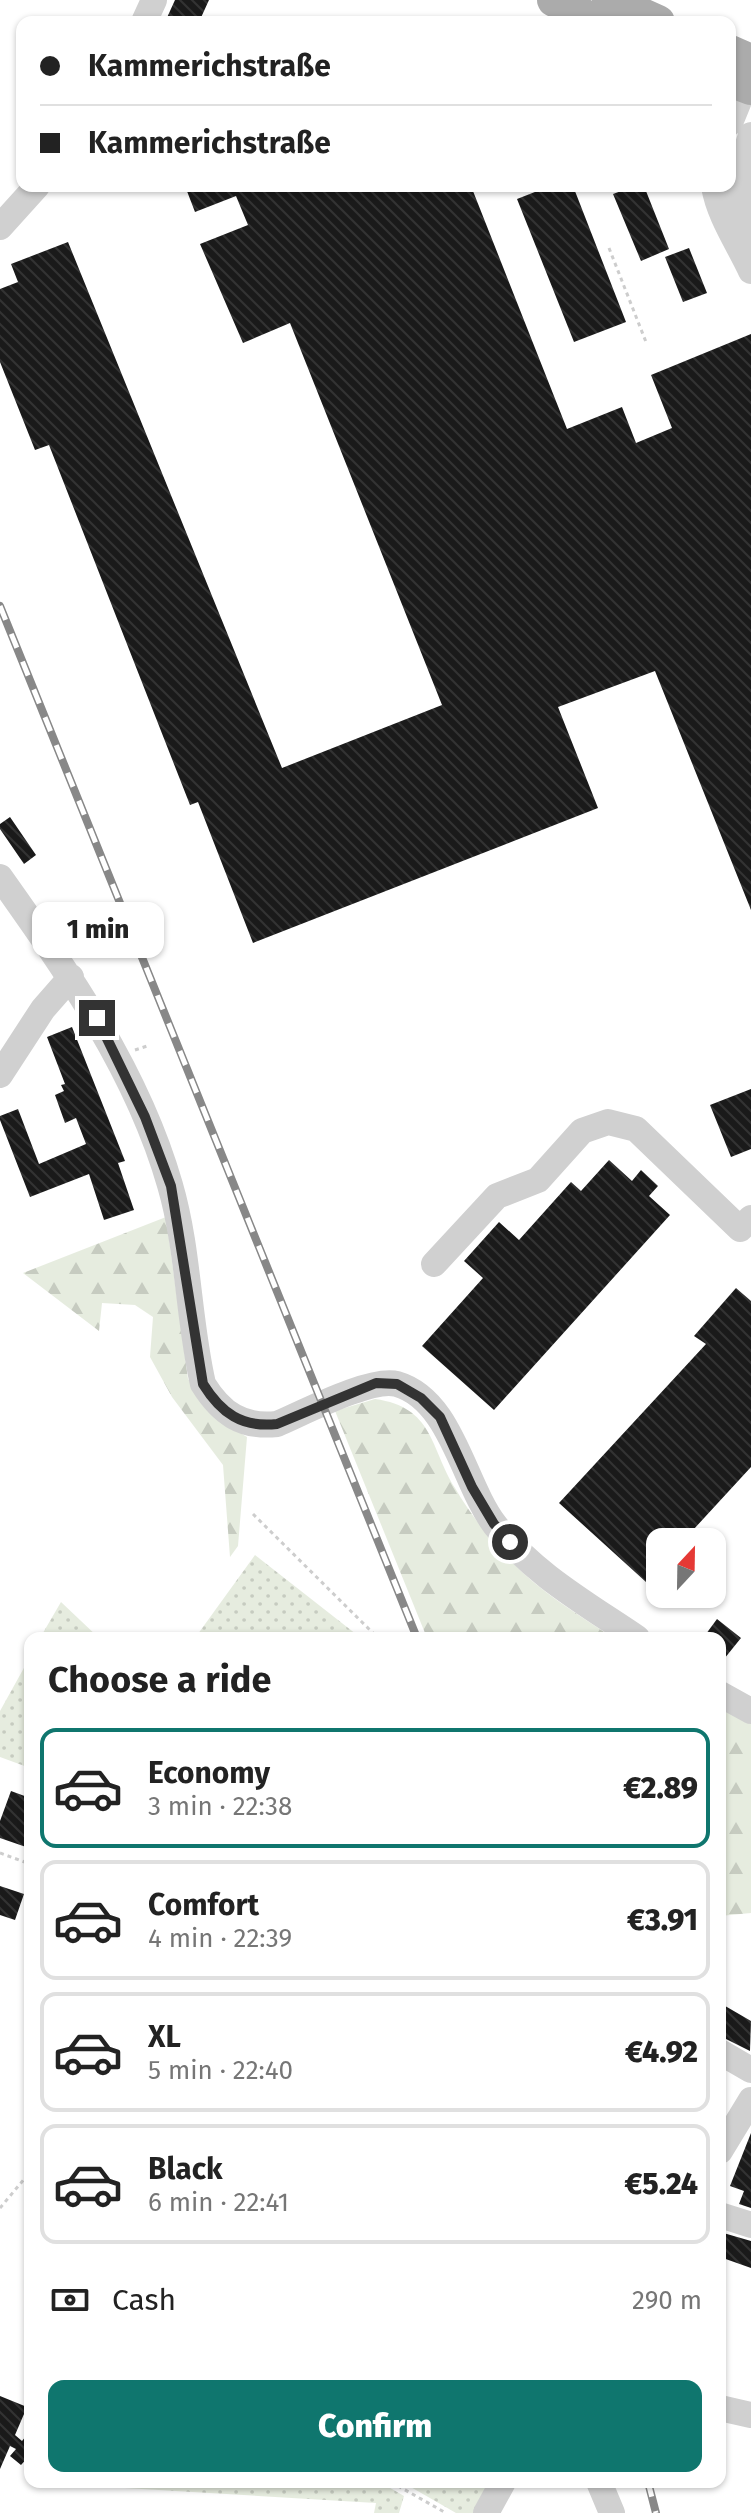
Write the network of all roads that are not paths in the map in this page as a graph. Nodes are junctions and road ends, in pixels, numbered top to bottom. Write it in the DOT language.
graph roads {
  1 [pos="609,0"];
  2 [pos="645,16"];
  3 [pos="746,77"];
  4 [pos="736,106"];
  5 [pos="751,135"];
  6 [pos="32,192"];
  7 [pos="715,192"];
  8 [pos="0,227"];
  9 [pos="739,243"];
  10 [pos="751,271"];
  11 [pos="0,877"];
  12 [pos="71,977"];
  13 [pos="0,1075"];
  14 [pos="746,1224"];
  15 [pos="434,1264"];
  16 [pos="628,1632"];
  17 [pos="726,1697"];
  18 [pos="751,1711"];
  19 [pos="726,2055"];
  20 [pos="751,2070"];
  21 [pos="751,2100"];
  22 [pos="726,2141"];
  23 [pos="726,2217"];
  24 [pos="751,2225"];
  25 [pos="726,2409"];
  26 [pos="751,2415"];
  27 [pos="500,2488"];
  28 [pos="602,2488"];
  29 [pos="486,2513"];
  30 [pos="612,2513"];
  1 -- 2 [label="main road"];
  3 -- 4 [label="street"];
  5 -- 9 [label="street"];
  6 -- 8 [label="street"];
  7 -- 9 [label="street"];
  9 -- 10 [label="street"];
  11 -- 12 [label="street"];
  12 -- 13 [label="street"];
  12 -- 16 [label="street"];
  14 -- 15 [label="street"];
  17 -- 18 [label="street"];
  19 -- 20 [label="street"];
  21 -- 22 [label="street"];
  23 -- 24 [label="street"];
  25 -- 26 [label="street"];
  27 -- 29 [label="street"];
  28 -- 30 [label="street"];
}
